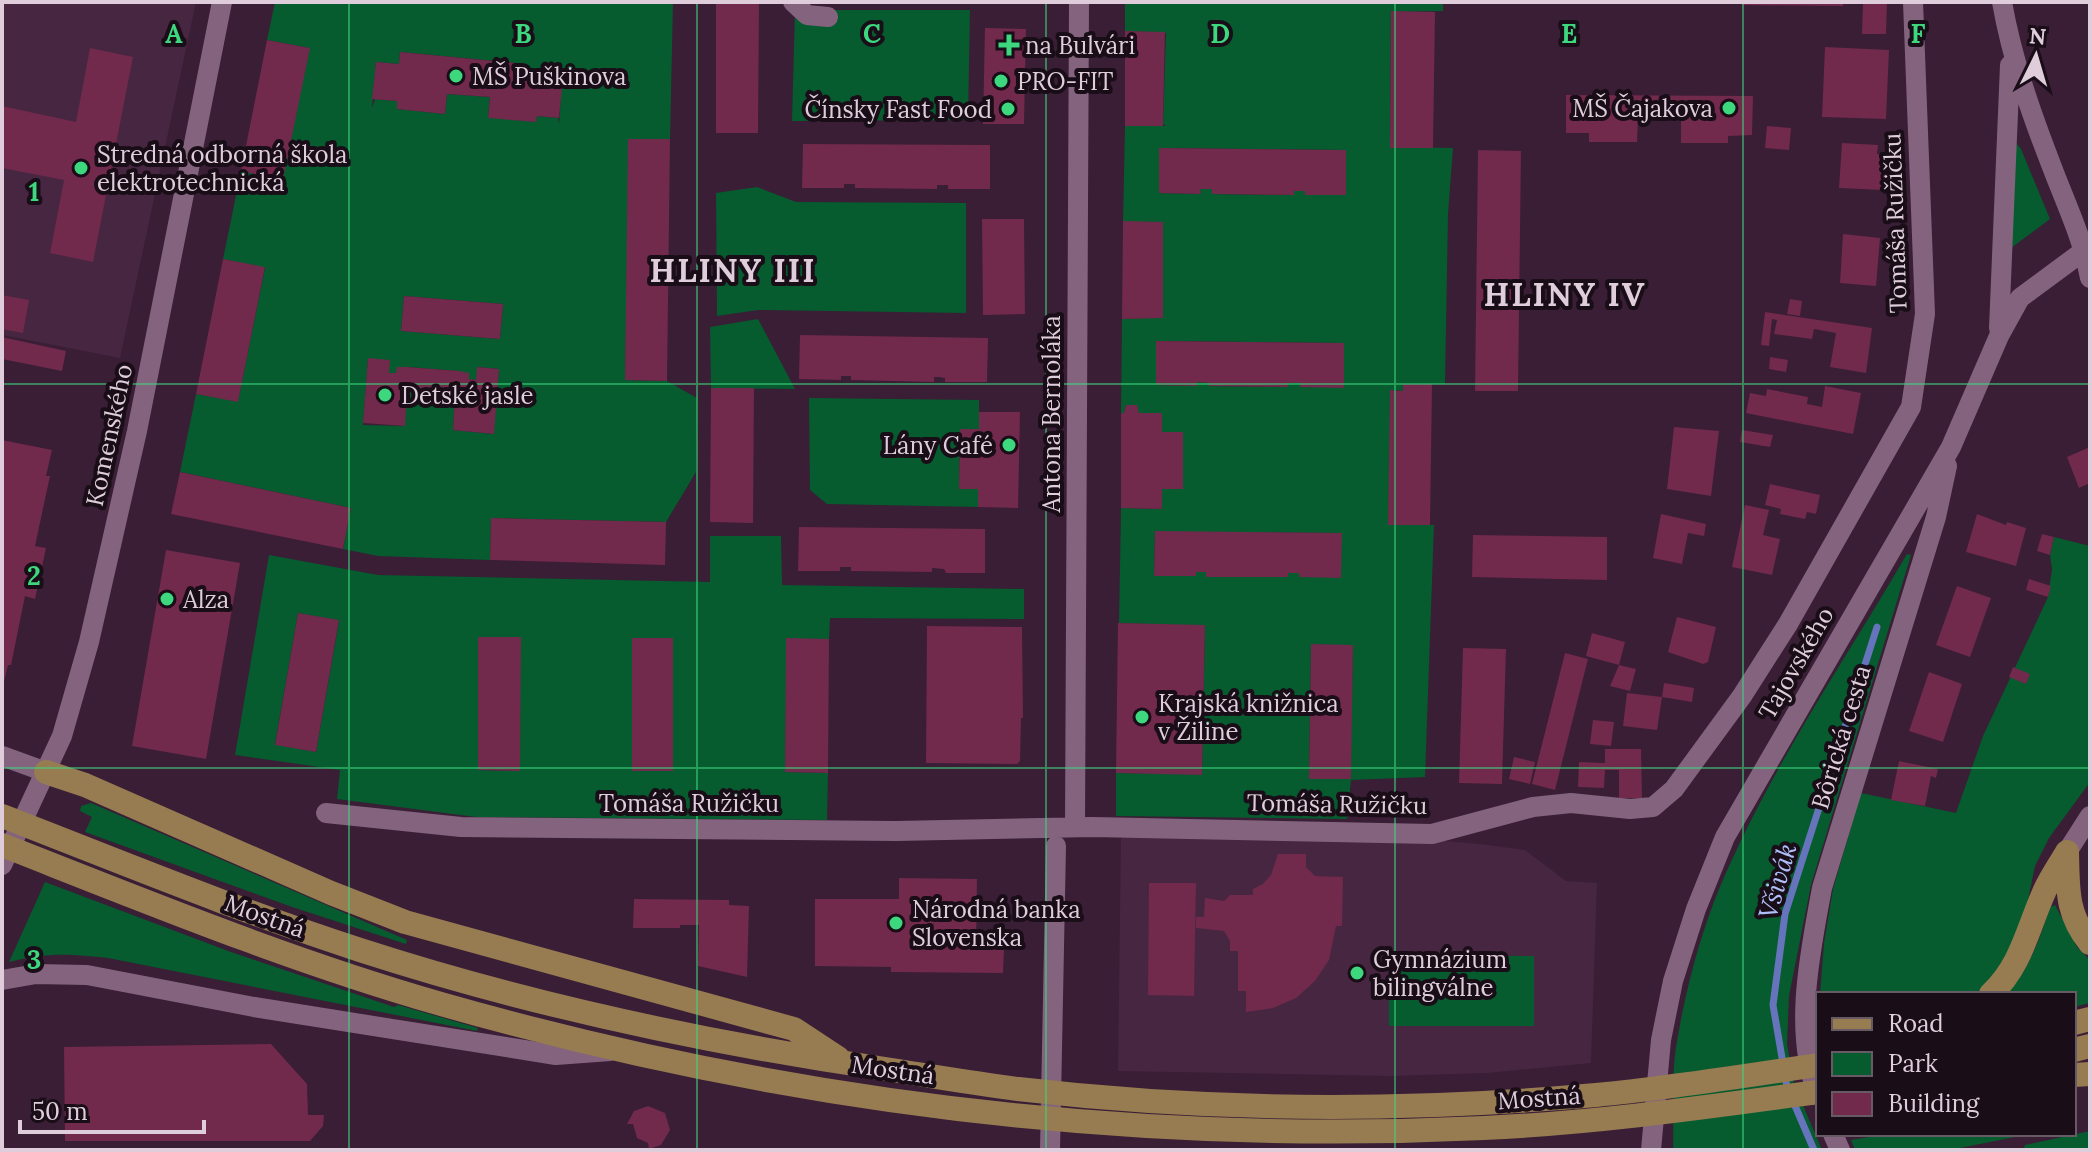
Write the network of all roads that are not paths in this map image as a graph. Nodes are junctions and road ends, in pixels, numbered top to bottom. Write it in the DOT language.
graph roads {
  1 [pos="222,2"];
  2 [pos="793,2"];
  3 [pos="1079,2"];
  4 [pos="1913,2"];
  5 [pos="2002,2"];
  6 [pos="828,17"];
  7 [pos="2011,48"];
  8 [pos="2088,253"];
  9 [pos="2090,278"];
  10 [pos="1999,336"];
  11 [pos="1951,447"];
  12 [pos="2,756"];
  13 [pos="46,772"];
  14 [pos="326,813"];
  15 [pos="2,816"];
  16 [pos="2090,816"];
  17 [pos="1075,827"];
  18 [pos="2,845"];
  19 [pos="1056,846"];
  20 [pos="2067,852"];
  21 [pos="2,865"];
  22 [pos="2090,943"];
  23 [pos="2,980"];
  24 [pos="1993,992"];
  25 [pos="624,1051"];
  26 [pos="846,1063"];
  27 [pos="1816,1065"];
  28 [pos="1816,1084"];
  29 [pos="1816,1093"];
  30 [pos="1050,1150"];
  31 [pos="1651,1150"];
  1 -- 13 [label="street, Komenského"];
  2 -- 6 [label="street"];
  3 -- 17 [label="street, Antona Bernoláka"];
  4 -- 17 [label="street, Tomáša Ružičku"];
  5 -- 7 [label="street"];
  7 -- 8 [label="street"];
  7 -- 10 [label="street"];
  8 -- 9 [label="street"];
  8 -- 10 [label="street, Tajovského"];
  10 -- 11 [label="street, Tajovského"];
  11 -- 28 [label="street, Bôrická cesta"];
  11 -- 31 [label="street, Tajovského"];
  12 -- 13 [label="street"];
  13 -- 21 [label="street, Komenského"];
  13 -- 26 [label="main road"];
  14 -- 17 [label="street, Tomáša Ružičku"];
  15 -- 26 [label="main road, Mostná"];
  16 -- 20 [label="street"];
  18 -- 25 [label="main road, Mostná"];
  19 -- 30 [label="street"];
  20 -- 22 [label="main road"];
  20 -- 24 [label="main road"];
  23 -- 25 [label="street"];
  25 -- 29 [label="main road, Mostná"];
  26 -- 27 [label="main road, Mostná"];
}
